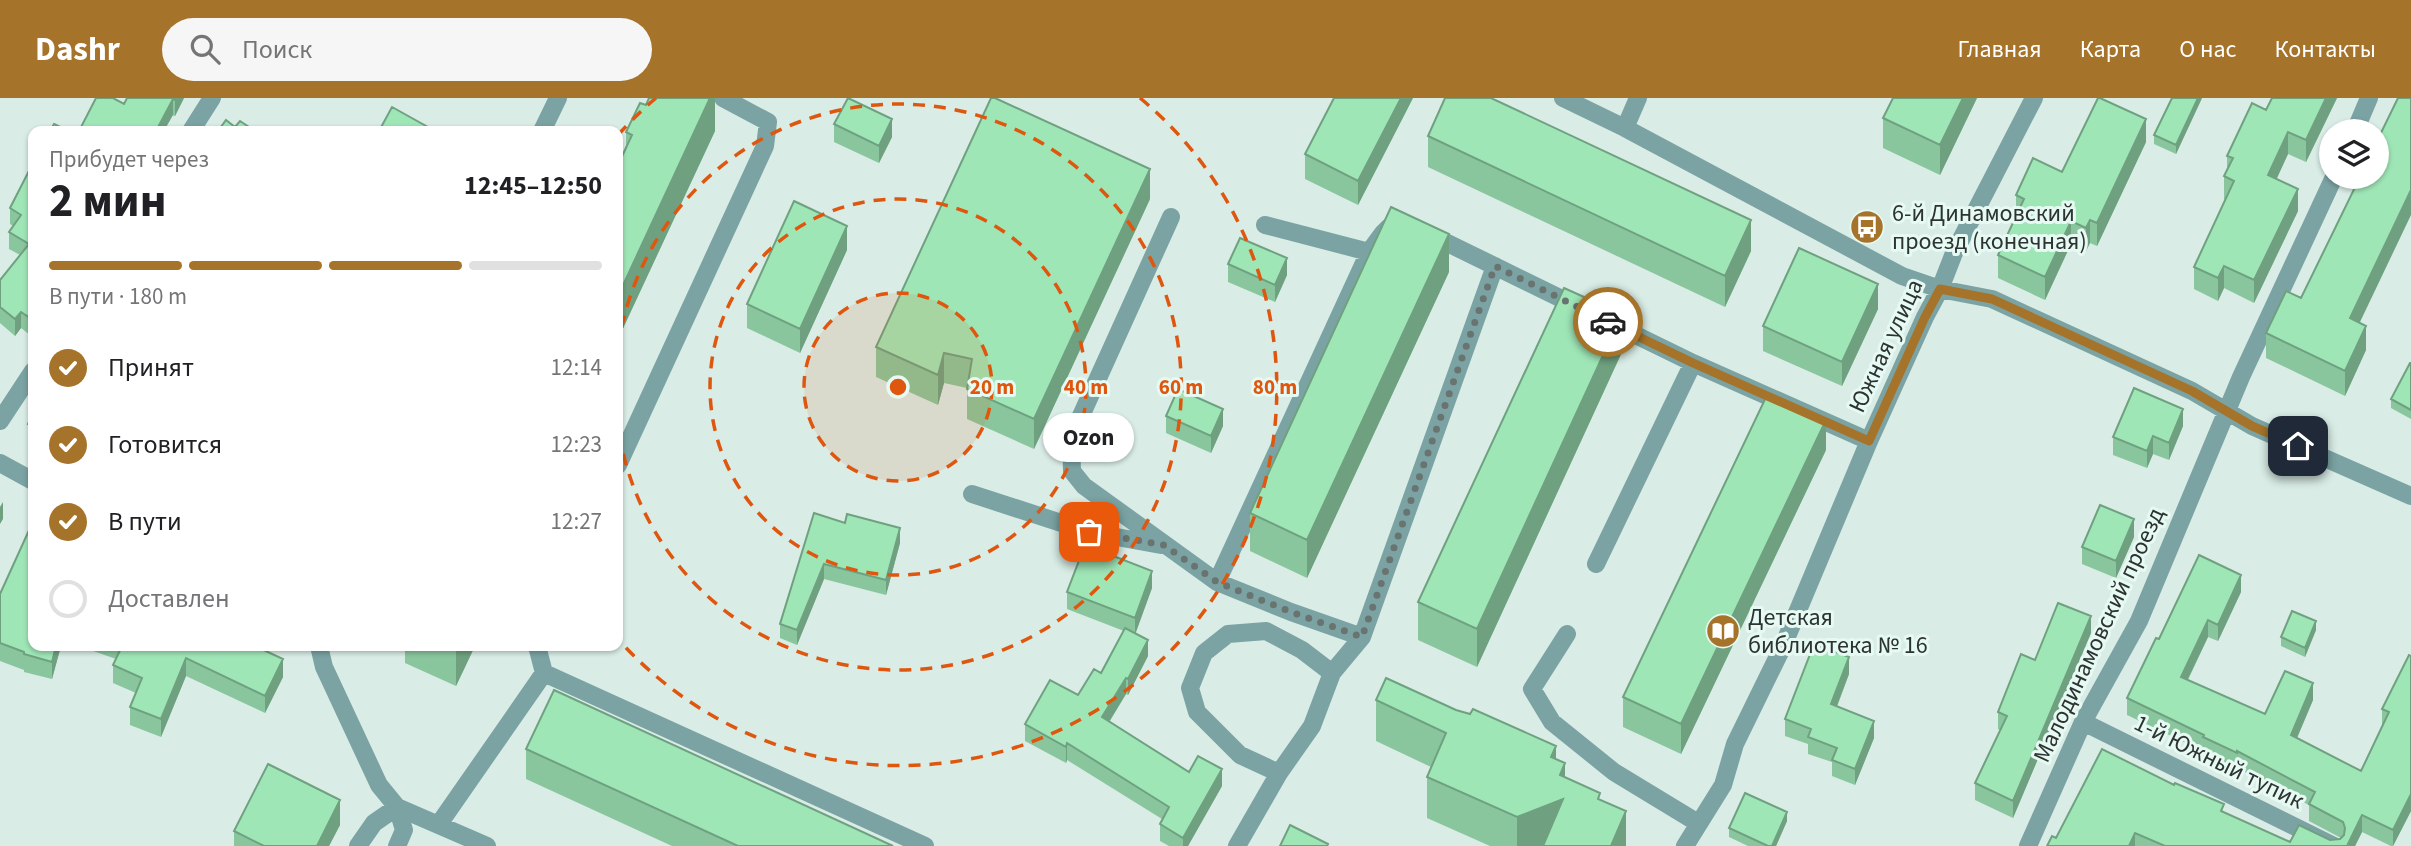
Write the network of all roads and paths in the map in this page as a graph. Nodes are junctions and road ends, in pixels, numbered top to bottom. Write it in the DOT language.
graph roads {
  1 [pos="212,98"];
  2 [pos="558,98"];
  3 [pos="723,98"];
  4 [pos="1563,98"];
  5 [pos="1638,98"];
  6 [pos="2034,98"];
  7 [pos="2369,98"];
  8 [pos="2361,119"];
  9 [pos="194,126"];
  10 [pos="544,126"];
  11 [pos="1625,128"];
  12 [pos="2328,189"];
  13 [pos="1171,217"];
  14 [pos="1265,225"];
  15 [pos="1369,252"];
  16 [pos="1495,266"];
  17 [pos="1940,289"];
  18 [pos="1693,363"];
  19 [pos="28,379"];
  20 [pos="2227,411"];
  21 [pos="0,421"];
  22 [pos="1869,441"];
  23 [pos="623,454"];
  24 [pos="0,463"];
  25 [pos="28,478"];
  26 [pos="972,494"];
  27 [pos="2411,496"];
  28 [pos="1164,545"];
  29 [pos="1596,564"];
  30 [pos="1217,582"];
  31 [pos="1567,634"];
  32 [pos="1362,637"];
  33 [pos="320,651"];
  34 [pos="538,651"];
  35 [pos="544,673"];
  36 [pos="1332,673"];
  37 [pos="2083,722"];
  38 [pos="1279,773"];
  39 [pos="397,807"];
  40 [pos="1698,823"];
  41 [pos="439,824"];
  42 [pos="358,846"];
  43 [pos="397,846"];
  44 [pos="487,846"];
  45 [pos="925,846"];
  46 [pos="1237,846"];
  47 [pos="1685,846"];
  48 [pos="2028,846"];
  49 [pos="2334,846"];
  1 -- 9 [label="street"];
  2 -- 10 [label="street"];
  3 -- 23 [label="street"];
  4 -- 11 [label="street"];
  5 -- 11 [label="street"];
  6 -- 17 [label="street, Южная улица"];
  7 -- 8 [label="street"];
  11 -- 17 [label="street"];
  12 -- 20 [label="street, Малодинамовский проезд"];
  13 -- 28 [label="street"];
  14 -- 15 [label="street"];
  15 -- 16 [label="street"];
  15 -- 30 [label="street"];
  16 -- 18 [label="street"];
  16 -- 32 [label="street"];
  17 -- 20 [label="street"];
  17 -- 22 [label="street, Южная улица"];
  18 -- 22 [label="street"];
  18 -- 29 [label="street"];
  19 -- 21 [label="street"];
  20 -- 27 [label="street"];
  20 -- 37 [label="street, Малодинамовский проезд"];
  22 -- 40 [label="street, Южная улица"];
  24 -- 25 [label="street"];
  26 -- 28 [label="street"];
  28 -- 30 [label="street"];
  30 -- 32 [label="street"];
  31 -- 40 [label="street"];
  32 -- 36 [label="street"];
  33 -- 39 [label="street"];
  34 -- 35 [label="street"];
  35 -- 41 [label="street"];
  35 -- 45 [label="street"];
  36 -- 38 [label="street"];
  36 -- 38 [label="street"];
  37 -- 48 [label="street, Малодинамовский проезд"];
  37 -- 49 [label="street, 1-й Южный тупик"];
  38 -- 46 [label="street"];
  39 -- 41 [label="street"];
  39 -- 42 [label="street"];
  39 -- 43 [label="street"];
  40 -- 47 [label="street, Южная улица"];
  41 -- 44 [label="street"];
}
